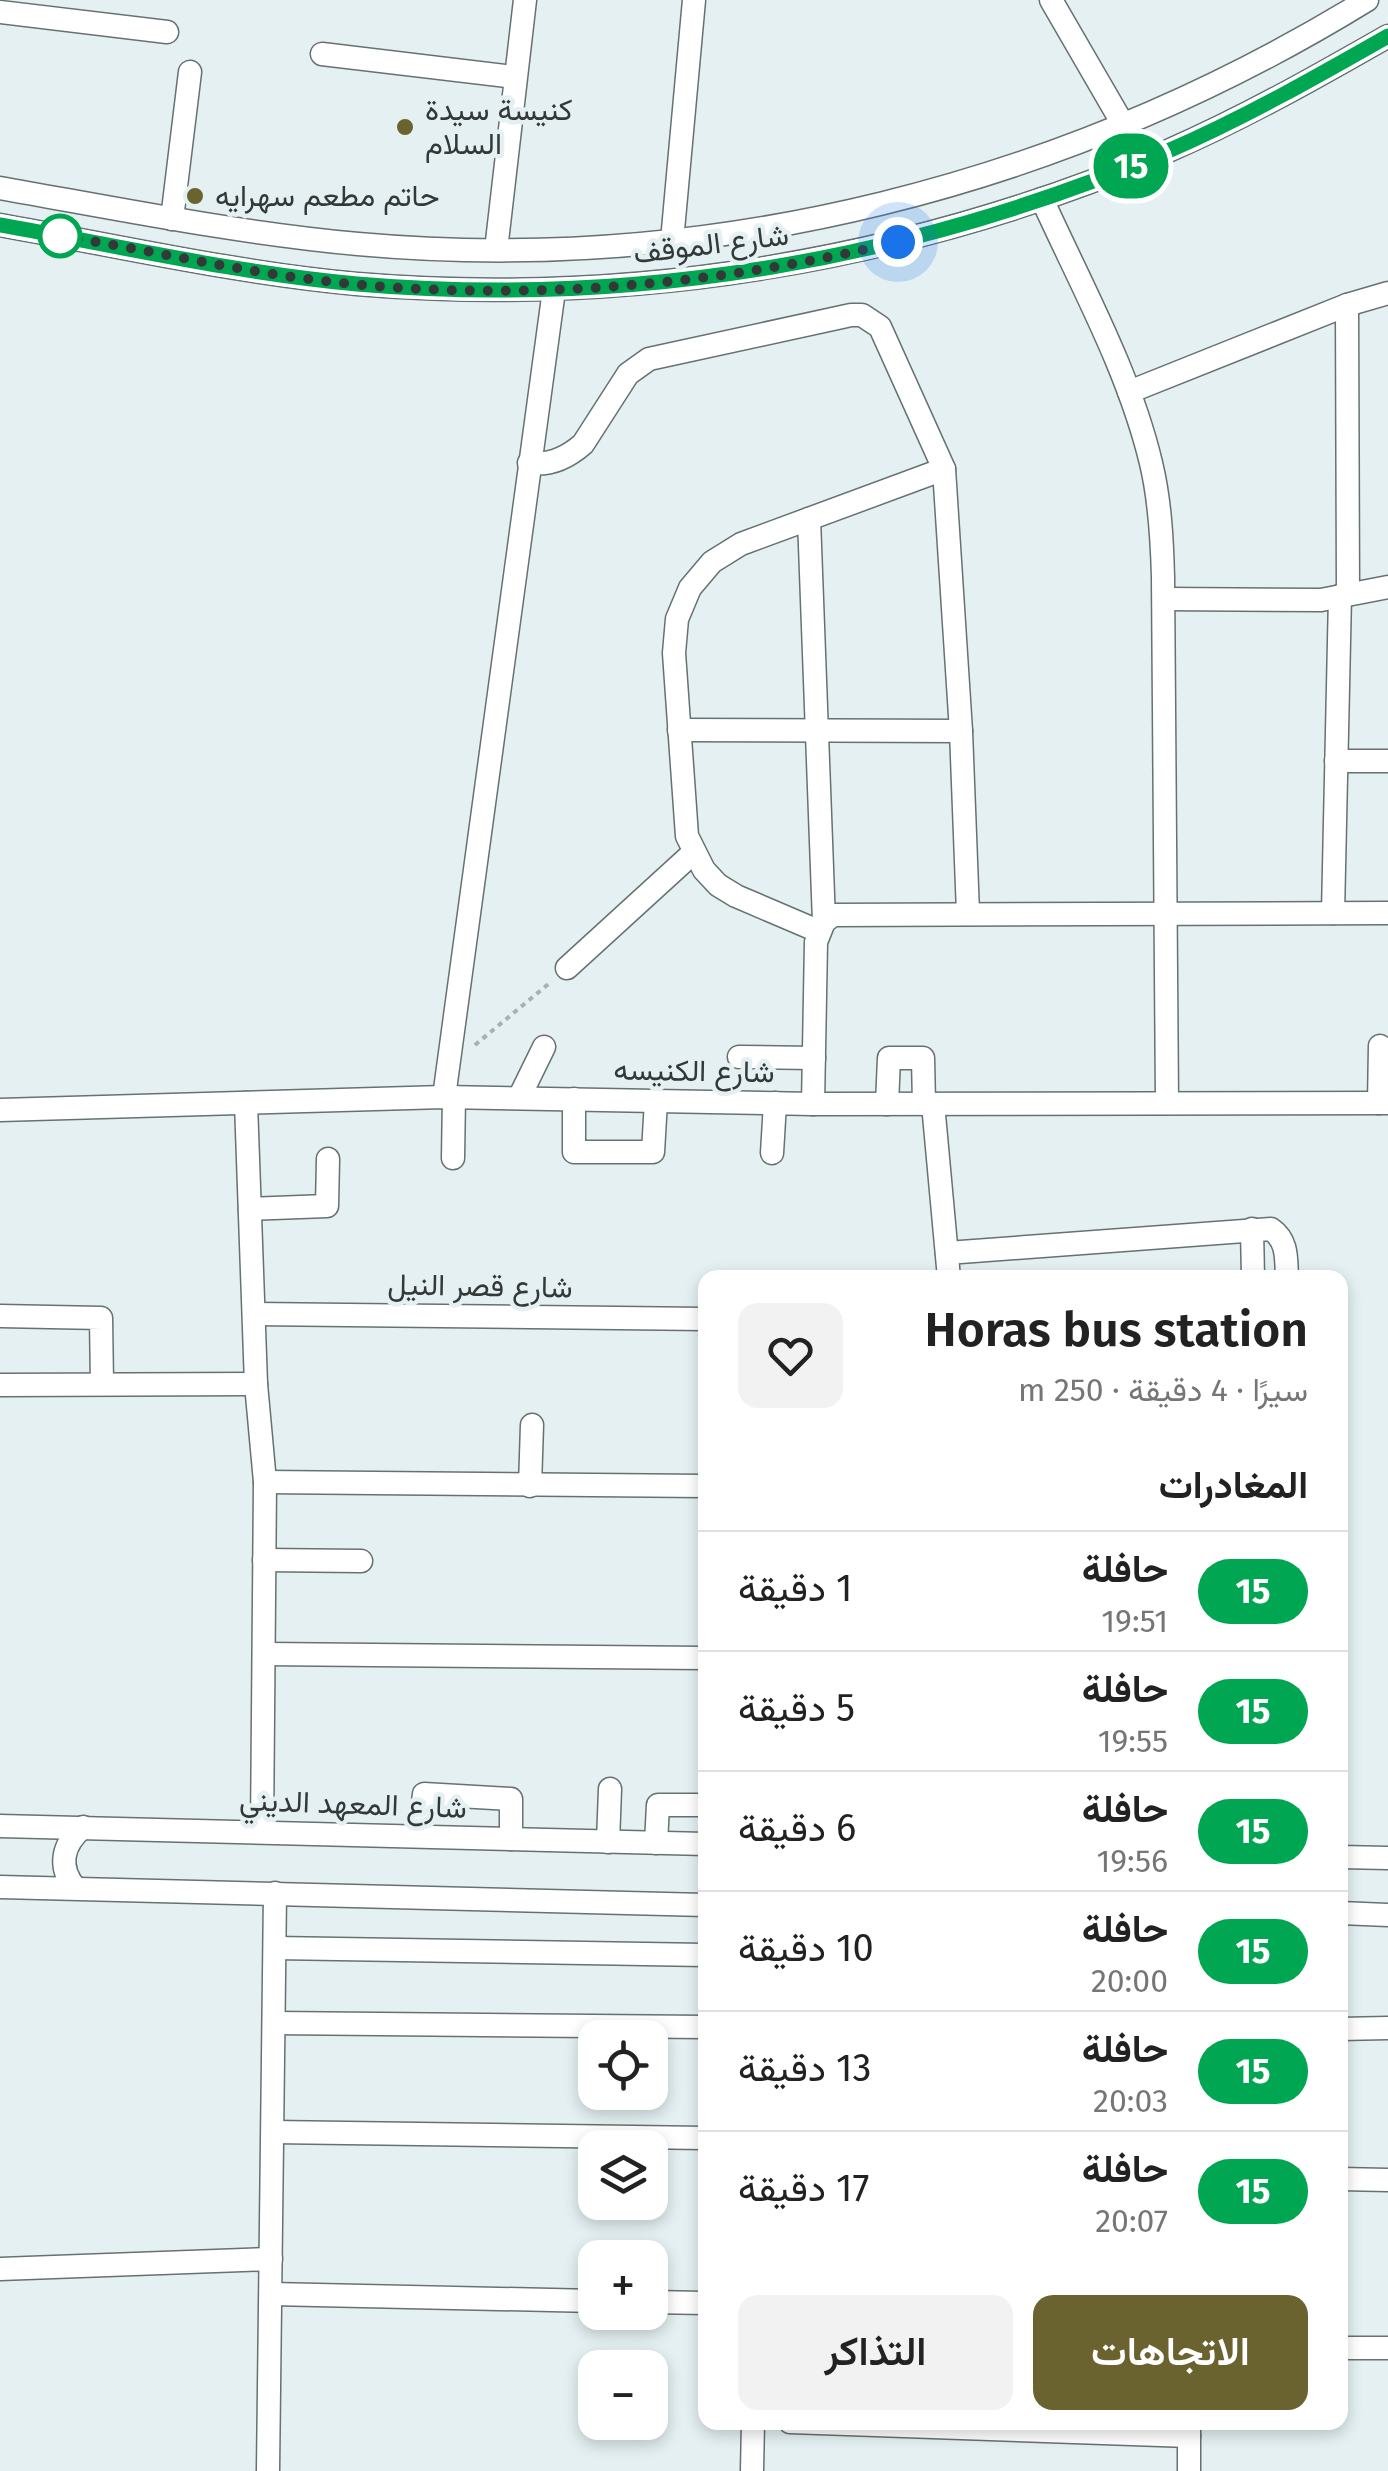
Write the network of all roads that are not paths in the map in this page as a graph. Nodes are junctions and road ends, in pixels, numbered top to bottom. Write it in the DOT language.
graph roads {
  1 [pos="525,0"];
  2 [pos="694,0"];
  3 [pos="1051,0"];
  4 [pos="1367,0"];
  5 [pos="0,12"];
  6 [pos="167,32"];
  7 [pos="1388,36"];
  8 [pos="322,54"];
  9 [pos="190,72"];
  10 [pos="514,77"];
  11 [pos="1124,126"];
  12 [pos="0,188"];
  13 [pos="1042,200"];
  14 [pos="172,219"];
  15 [pos="0,225"];
  16 [pos="672,241"];
  17 [pos="496,250"];
  18 [pos="554,290"];
  19 [pos="1388,294"];
  20 [pos="1347,304"];
  21 [pos="1129,392"];
  22 [pos="529,464"];
  23 [pos="944,470"];
  24 [pos="809,519"];
  25 [pos="1388,588"];
  26 [pos="1344,595"];
  27 [pos="1164,599"];
  28 [pos="679,730"];
  29 [pos="816,730"];
  30 [pos="962,730"];
  31 [pos="1336,761"];
  32 [pos="1388,761"];
  33 [pos="693,853"];
  34 [pos="1166,913"];
  35 [pos="1333,913"];
  36 [pos="1388,913"];
  37 [pos="968,914"];
  38 [pos="821,926"];
  39 [pos="568,968"];
  40 [pos="544,1046"];
  41 [pos="1380,1046"];
  42 [pos="738,1057"];
  43 [pos="814,1058"];
  44 [pos="449,1097"];
  45 [pos="518,1098"];
  46 [pos="574,1099"];
  47 [pos="656,1101"];
  48 [pos="246,1103"];
  49 [pos="776,1103"];
  50 [pos="1167,1103"];
  51 [pos="1383,1103"];
  52 [pos="813,1104"];
  53 [pos="888,1104"];
  54 [pos="928,1104"];
  55 [pos="0,1110"];
  56 [pos="772,1153"];
  57 [pos="328,1158"];
  58 [pos="454,1158"];
  59 [pos="250,1209"];
  60 [pos="1252,1229"];
  61 [pos="947,1253"];
  62 [pos="948,1270"];
  63 [pos="1253,1270"];
  64 [pos="1287,1270"];
  65 [pos="254,1314"];
  66 [pos="0,1316"];
  67 [pos="698,1319"];
  68 [pos="0,1384"];
  69 [pos="102,1384"];
  70 [pos="256,1384"];
  71 [pos="532,1425"];
  72 [pos="264,1482"];
  73 [pos="530,1486"];
  74 [pos="698,1486"];
  75 [pos="264,1560"];
  76 [pos="360,1561"];
  77 [pos="264,1654"];
  78 [pos="698,1658"];
  79 [pos="610,1790"];
  80 [pos="698,1805"];
  81 [pos="0,1826"];
  82 [pos="84,1827"];
  83 [pos="262,1832"];
  84 [pos="420,1836"];
  85 [pos="511,1839"];
  86 [pos="608,1842"];
  87 [pos="656,1843"];
  88 [pos="698,1844"];
  89 [pos="1348,1857"];
  90 [pos="1388,1858"];
  91 [pos="0,1887"];
  92 [pos="75,1888"];
  93 [pos="275,1893"];
  94 [pos="698,1905"];
  95 [pos="1348,1913"];
  96 [pos="1388,1914"];
  97 [pos="275,1948"];
  98 [pos="698,1955"];
  99 [pos="274,2024"];
  100 [pos="698,2027"];
  101 [pos="1388,2028"];
  102 [pos="1348,2029"];
  103 [pos="273,2132"];
  104 [pos="698,2138"];
  105 [pos="1348,2179"];
  106 [pos="1388,2180"];
  107 [pos="271,2260"];
  108 [pos="0,2270"];
  109 [pos="271,2294"];
  110 [pos="578,2301"];
  111 [pos="668,2302"];
  112 [pos="698,2303"];
  113 [pos="1348,2348"];
  114 [pos="1388,2348"];
  115 [pos="753,2430"];
  116 [pos="1189,2430"];
  117 [pos="268,2471"];
  118 [pos="752,2471"];
  119 [pos="1188,2471"];
  1 -- 10 [label="street"];
  2 -- 16 [label="street"];
  3 -- 11 [label="street"];
  4 -- 11 [label="street, شارع الموقف"];
  5 -- 6 [label="street"];
  7 -- 13 [label="street, شارع الموقف"];
  8 -- 10 [label="street"];
  9 -- 14 [label="street"];
  10 -- 17 [label="street"];
  11 -- 16 [label="street, شارع الموقف"];
  12 -- 14 [label="street, شارع الموقف"];
  13 -- 18 [label="street, شارع الموقف"];
  13 -- 21 [label="street"];
  14 -- 17 [label="street, شارع الموقف"];
  15 -- 18 [label="street, شارع الموقف"];
  16 -- 17 [label="street, شارع الموقف"];
  18 -- 22 [label="street"];
  19 -- 20 [label="street"];
  20 -- 21 [label="street"];
  20 -- 26 [label="street"];
  21 -- 27 [label="street"];
  22 -- 23 [label="street"];
  22 -- 44 [label="street"];
  23 -- 24 [label="street"];
  23 -- 30 [label="street"];
  24 -- 28 [label="street"];
  24 -- 29 [label="street"];
  25 -- 26 [label="street"];
  26 -- 27 [label="street"];
  26 -- 31 [label="street"];
  27 -- 34 [label="street"];
  28 -- 29 [label="street"];
  28 -- 33 [label="street"];
  29 -- 30 [label="street"];
  29 -- 38 [label="street"];
  30 -- 37 [label="street"];
  31 -- 32 [label="street"];
  31 -- 35 [label="street"];
  33 -- 38 [label="street"];
  33 -- 39 [label="street"];
  34 -- 35 [label="street"];
  34 -- 37 [label="street"];
  34 -- 50 [label="street"];
  35 -- 36 [label="street"];
  37 -- 38 [label="street"];
  38 -- 43 [label="street"];
  40 -- 45 [label="street"];
  41 -- 51 [label="street"];
  42 -- 43 [label="street"];
  43 -- 52 [label="street"];
  44 -- 45 [label="street, شارع الكنيسه"];
  44 -- 48 [label="street, شارع الكنيسه"];
  44 -- 58 [label="street"];
  45 -- 46 [label="street, شارع الكنيسه"];
  46 -- 47 [label="street, شارع الكنيسه"];
  46 -- 47 [label="street"];
  47 -- 49 [label="street, شارع الكنيسه"];
  48 -- 55 [label="street, شارع الكنيسه"];
  48 -- 59 [label="street"];
  49 -- 52 [label="street, شارع الكنيسه"];
  49 -- 56 [label="street"];
  50 -- 51 [label="street, شارع الكنيسه"];
  50 -- 54 [label="street, شارع الكنيسه"];
  52 -- 53 [label="street, شارع الكنيسه"];
  53 -- 54 [label="street, شارع الكنيسه"];
  53 -- 54 [label="street"];
  54 -- 61 [label="street"];
  57 -- 59 [label="street"];
  59 -- 65 [label="street"];
  60 -- 61 [label="street"];
  60 -- 63 [label="street"];
  60 -- 64 [label="street"];
  61 -- 62 [label="street"];
  65 -- 67 [label="street, شارع قصر النيل"];
  65 -- 70 [label="street"];
  66 -- 69 [label="street"];
  68 -- 69 [label="street"];
  69 -- 70 [label="street"];
  70 -- 72 [label="street"];
  71 -- 73 [label="street"];
  72 -- 73 [label="street"];
  72 -- 75 [label="street"];
  73 -- 74 [label="street"];
  75 -- 76 [label="street"];
  75 -- 77 [label="street"];
  77 -- 78 [label="street"];
  77 -- 83 [label="street"];
  79 -- 86 [label="street"];
  80 -- 87 [label="street"];
  81 -- 82 [label="street, شارع المعهد الديني"];
  82 -- 83 [label="street, شارع المعهد الديني"];
  82 -- 92 [label="street"];
  83 -- 84 [label="street, شارع المعهد الديني"];
  84 -- 85 [label="street, شارع المعهد الديني"];
  84 -- 85 [label="street"];
  85 -- 86 [label="street, شارع المعهد الديني"];
  86 -- 87 [label="street, شارع المعهد الديني"];
  87 -- 88 [label="street, شارع المعهد الديني"];
  89 -- 90 [label="street"];
  91 -- 92 [label="street"];
  92 -- 93 [label="street"];
  93 -- 94 [label="street"];
  93 -- 97 [label="street"];
  95 -- 96 [label="street"];
  97 -- 98 [label="street"];
  97 -- 99 [label="street"];
  99 -- 100 [label="street"];
  99 -- 103 [label="street"];
  101 -- 102 [label="street"];
  103 -- 104 [label="street"];
  103 -- 107 [label="street"];
  105 -- 106 [label="street"];
  107 -- 108 [label="street"];
  107 -- 109 [label="street"];
  109 -- 110 [label="street"];
  109 -- 117 [label="street"];
  111 -- 112 [label="street"];
  113 -- 114 [label="street"];
  115 -- 118 [label="street"];
  116 -- 119 [label="street"];
}
